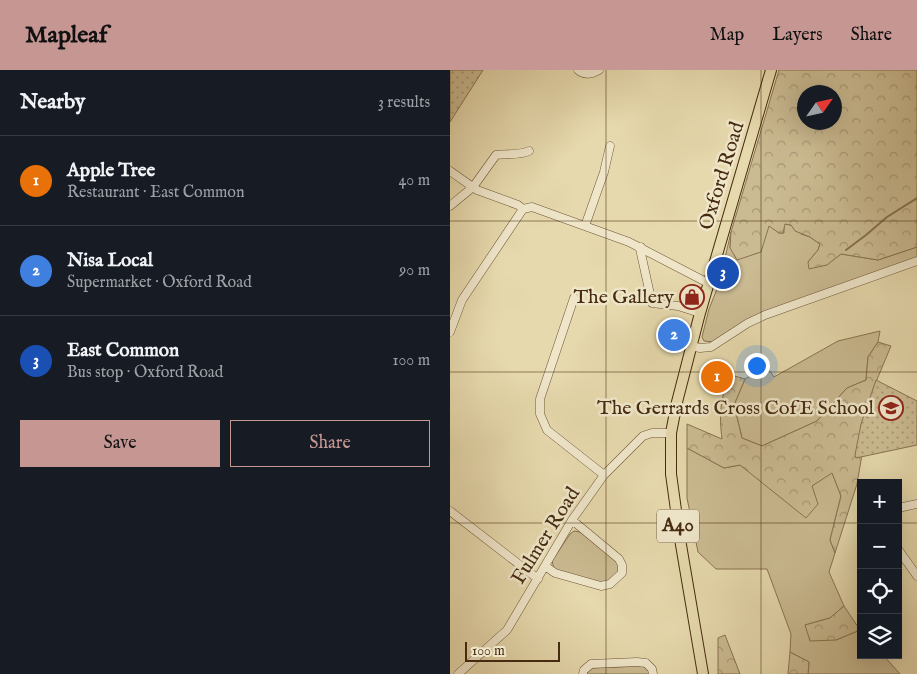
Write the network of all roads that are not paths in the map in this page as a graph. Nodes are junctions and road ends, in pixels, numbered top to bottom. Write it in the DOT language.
graph roads {
  1 [pos="578,70"];
  2 [pos="599,70"];
  3 [pos="771,70"];
  4 [pos="610,146"];
  5 [pos="529,151"];
  6 [pos="450,171"];
  7 [pos="473,187"];
  8 [pos="450,206"];
  9 [pos="523,209"];
  10 [pos="585,226"];
  11 [pos="641,247"];
  12 [pos="917,261"];
  13 [pos="708,283"];
  14 [pos="574,298"];
  15 [pos="652,303"];
  16 [pos="654,313"];
  17 [pos="700,313"];
  18 [pos="450,332"];
  19 [pos="691,346"];
  20 [pos="671,433"];
  21 [pos="604,475"];
  22 [pos="917,504"];
  23 [pos="902,507"];
  24 [pos="450,511"];
  25 [pos="572,520"];
  26 [pos="902,555"];
  27 [pos="545,566"];
  28 [pos="917,576"];
  29 [pos="538,578"];
  30 [pos="458,674"];
  31 [pos="583,674"];
  32 [pos="653,674"];
  33 [pos="703,674"];
  1 -- 2 [label="street"];
  3 -- 13 [label="main road, Oxford Road / A40"];
  4 -- 10 [label="street"];
  5 -- 7 [label="street"];
  6 -- 7 [label="street"];
  7 -- 8 [label="street"];
  7 -- 9 [label="street"];
  9 -- 10 [label="street"];
  9 -- 18 [label="street"];
  10 -- 11 [label="street"];
  11 -- 13 [label="street"];
  11 -- 15 [label="street"];
  12 -- 19 [label="street"];
  13 -- 17 [label="main road, Oxford Road / A40"];
  14 -- 21 [label="street"];
  15 -- 16 [label="street"];
  15 -- 17 [label="street"];
  17 -- 19 [label="main road, Oxford Road / A40"];
  19 -- 20 [label="main road, Oxford Road / A40"];
  20 -- 21 [label="street, Fulmer Road"];
  20 -- 33 [label="main road, Oxford Road / A40"];
  21 -- 25 [label="street, Fulmer Road"];
  22 -- 23 [label="street"];
  24 -- 29 [label="street"];
  25 -- 27 [label="street, Fulmer Road"];
  25 -- 27 [label="street"];
  26 -- 28 [label="street"];
  27 -- 29 [label="street, Fulmer Road"];
  29 -- 30 [label="street, Fulmer Road"];
  31 -- 32 [label="street"];
}
